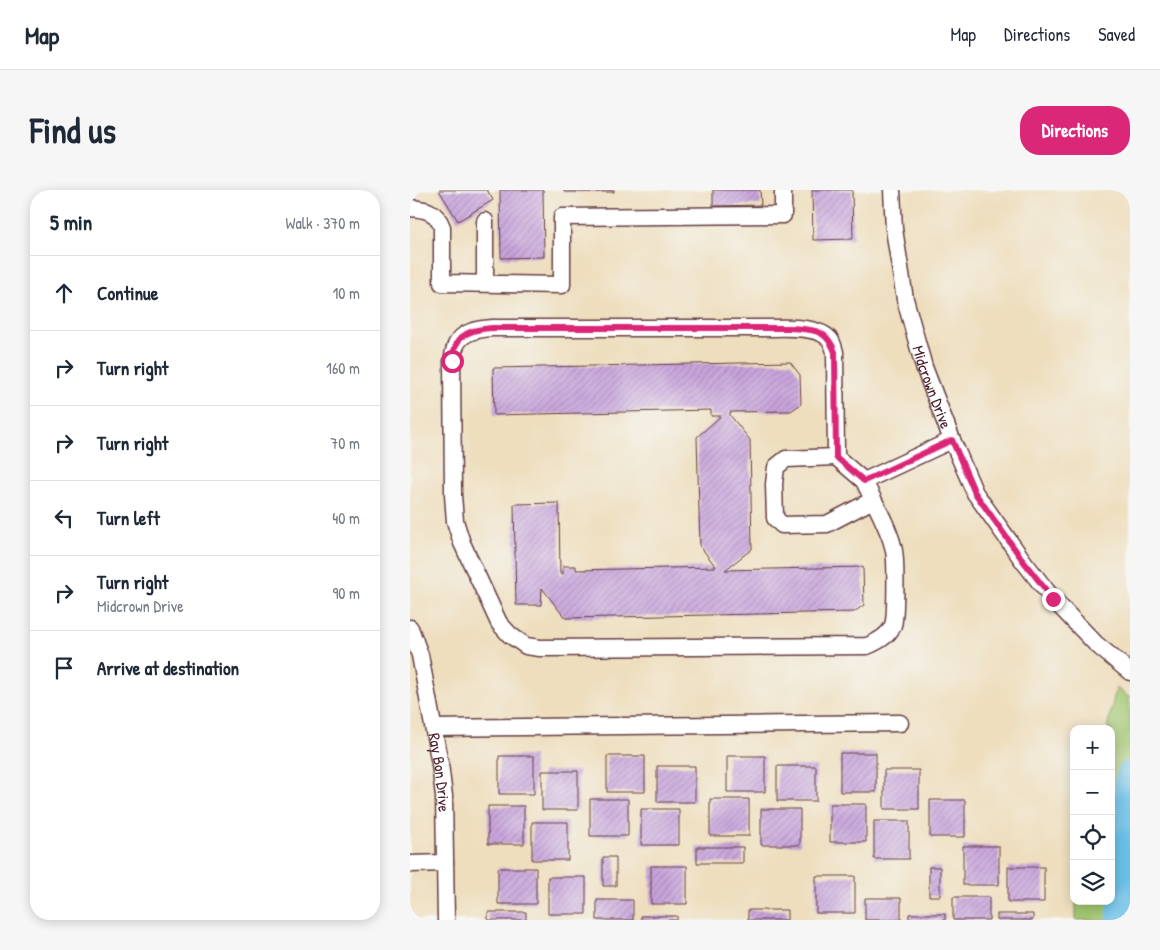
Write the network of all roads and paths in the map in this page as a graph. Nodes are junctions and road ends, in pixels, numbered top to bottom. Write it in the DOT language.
graph roads {
  1 [pos="783,190"];
  2 [pos="892,190"];
  3 [pos="410,208"];
  4 [pos="485,221"];
  5 [pos="485,283"];
  6 [pos="952,440"];
  7 [pos="836,457"];
  8 [pos="864,481"];
  9 [pos="873,500"];
  10 [pos="410,628"];
  11 [pos="415,655"];
  12 [pos="1130,672"];
  13 [pos="900,723"];
  14 [pos="434,728"];
  15 [pos="445,863"];
  16 [pos="410,864"];
  17 [pos="446,920"];
  1 -- 5 [label="street"];
  2 -- 6 [label="street, Midcrown Drive"];
  3 -- 5 [label="street"];
  4 -- 5 [label="street"];
  6 -- 8 [label="street"];
  6 -- 12 [label="street, Midcrown Drive"];
  7 -- 8 [label="street"];
  7 -- 9 [label="street"];
  7 -- 9 [label="street"];
  8 -- 9 [label="street"];
  10 -- 11 [label="street, Ray Bon Drive"];
  11 -- 14 [label="street, Ray Bon Drive"];
  13 -- 14 [label="street"];
  14 -- 15 [label="street, Ray Bon Drive"];
  15 -- 16 [label="street"];
  15 -- 17 [label="street, Ray Bon Drive"];
}
